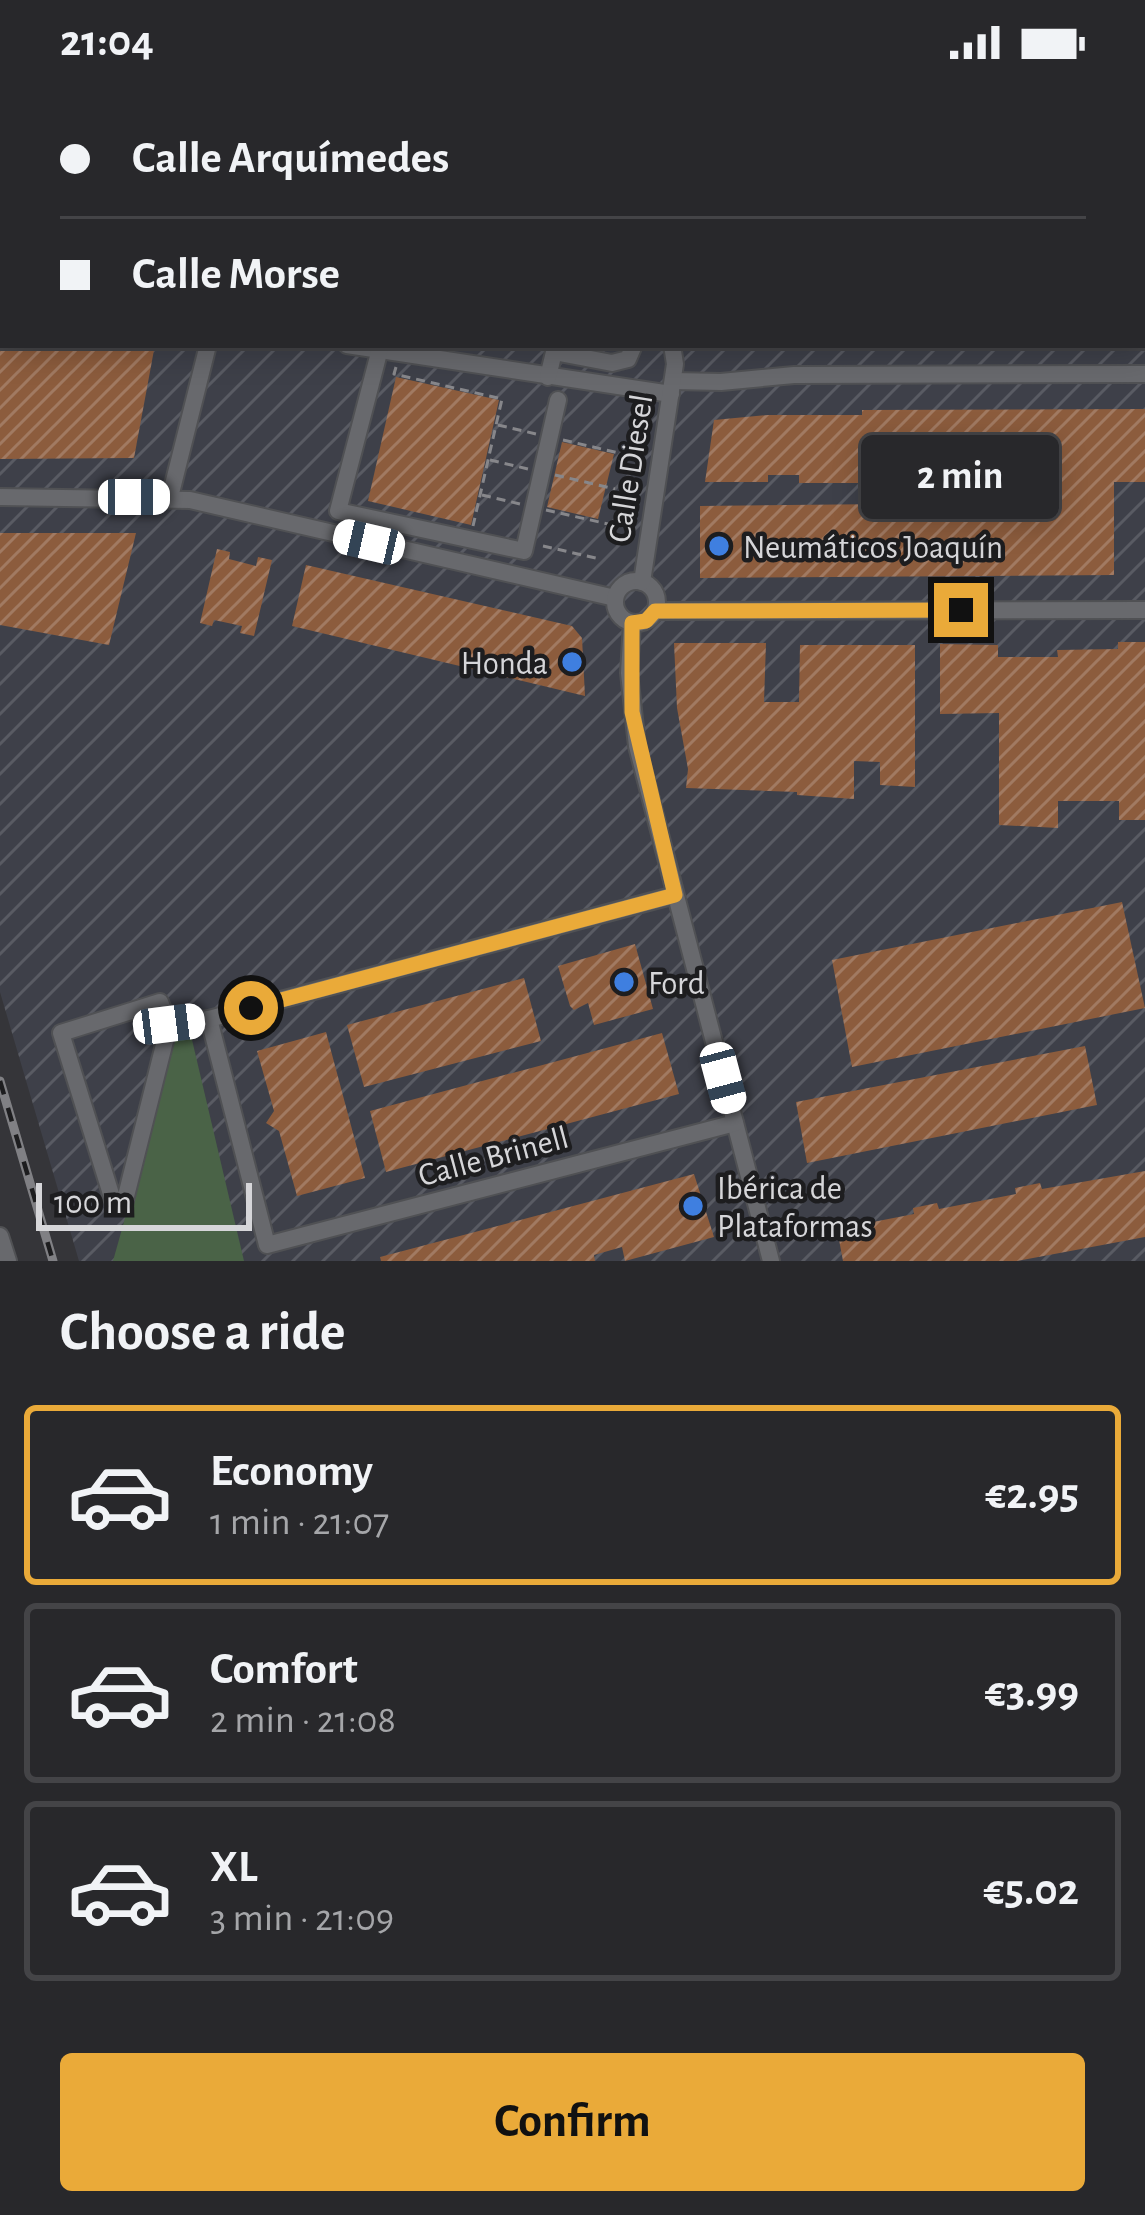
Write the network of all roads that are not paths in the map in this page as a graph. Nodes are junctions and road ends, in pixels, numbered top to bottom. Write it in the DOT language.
graph roads {
  1 [pos="207,348"];
  2 [pos="379,348"];
  3 [pos="633,348"];
  4 [pos="671,348"];
  5 [pos="683,348"];
  6 [pos="1145,374"];
  7 [pos="548,376"];
  8 [pos="673,380"];
  9 [pos="558,400"];
  10 [pos="0,497"];
  11 [pos="170,497"];
  12 [pos="642,582"];
  13 [pos="615,598"];
  14 [pos="1145,610"];
  15 [pos="655,611"];
  16 [pos="632,623"];
  17 [pos="675,895"];
  18 [pos="209,1019"];
  19 [pos="169,1024"];
  20 [pos="735,1124"];
  21 [pos="0,1236"];
  22 [pos="8,1261"];
  23 [pos="771,1261"];
  1 -- 11 [label="street"];
  2 -- 7 [label="street"];
  2 -- 9 [label="street"];
  3 -- 7 [label="street"];
  4 -- 8 [label="street, Calle Diesel"];
  5 -- 8 [label="street, Calle Diesel"];
  6 -- 8 [label="street"];
  7 -- 8 [label="street"];
  8 -- 12 [label="street, Calle Diesel"];
  10 -- 11 [label="street"];
  11 -- 13 [label="street"];
  12 -- 13 [label="street"];
  12 -- 15 [label="street"];
  13 -- 16 [label="street"];
  14 -- 15 [label="street"];
  15 -- 16 [label="street"];
  16 -- 17 [label="street"];
  17 -- 18 [label="street"];
  17 -- 20 [label="street"];
  18 -- 19 [label="street"];
  18 -- 20 [label="street, Calle Brinell"];
  19 -- 19 [label="street"];
  20 -- 23 [label="street"];
  21 -- 22 [label="street"];
}
